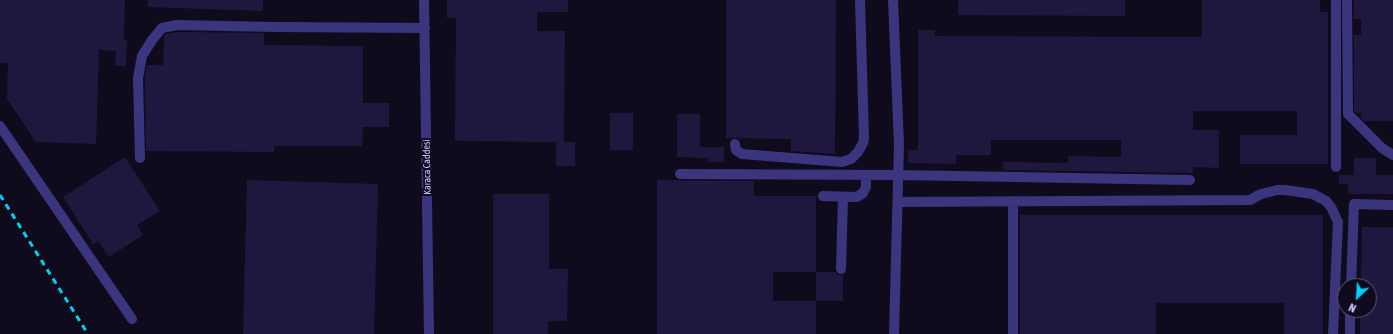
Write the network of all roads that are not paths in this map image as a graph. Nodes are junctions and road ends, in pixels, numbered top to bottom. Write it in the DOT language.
graph roads {
  1 [pos="424,0"];
  2 [pos="860,0"];
  3 [pos="893,0"];
  4 [pos="1336,0"];
  5 [pos="1347,0"];
  6 [pos="425,28"];
  7 [pos="0,126"];
  8 [pos="735,144"];
  9 [pos="1393,155"];
  10 [pos="140,158"];
  11 [pos="1336,167"];
  12 [pos="680,174"];
  13 [pos="866,175"];
  14 [pos="898,175"];
  15 [pos="1190,180"];
  16 [pos="823,196"];
  17 [pos="843,197"];
  18 [pos="1013,201"];
  19 [pos="898,202"];
  20 [pos="1393,204"];
  21 [pos="841,269"];
  22 [pos="1351,278"];
  23 [pos="1350,318"];
  24 [pos="132,319"];
  25 [pos="429,334"];
  26 [pos="894,334"];
  27 [pos="1013,334"];
  28 [pos="1333,334"];
  29 [pos="1350,334"];
  1 -- 6 [label="street, Karaca Caddesi"];
  2 -- 8 [label="street"];
  3 -- 14 [label="street"];
  4 -- 11 [label="street"];
  5 -- 9 [label="street"];
  6 -- 10 [label="street"];
  6 -- 25 [label="street, Karaca Caddesi"];
  7 -- 24 [label="street"];
  12 -- 13 [label="street"];
  13 -- 14 [label="street"];
  13 -- 17 [label="street"];
  14 -- 15 [label="street"];
  14 -- 19 [label="street"];
  16 -- 17 [label="street"];
  17 -- 21 [label="street"];
  18 -- 19 [label="street"];
  18 -- 27 [label="street"];
  18 -- 28 [label="street"];
  19 -- 26 [label="street"];
  20 -- 22 [label="street"];
  23 -- 29 [label="street"];
}
